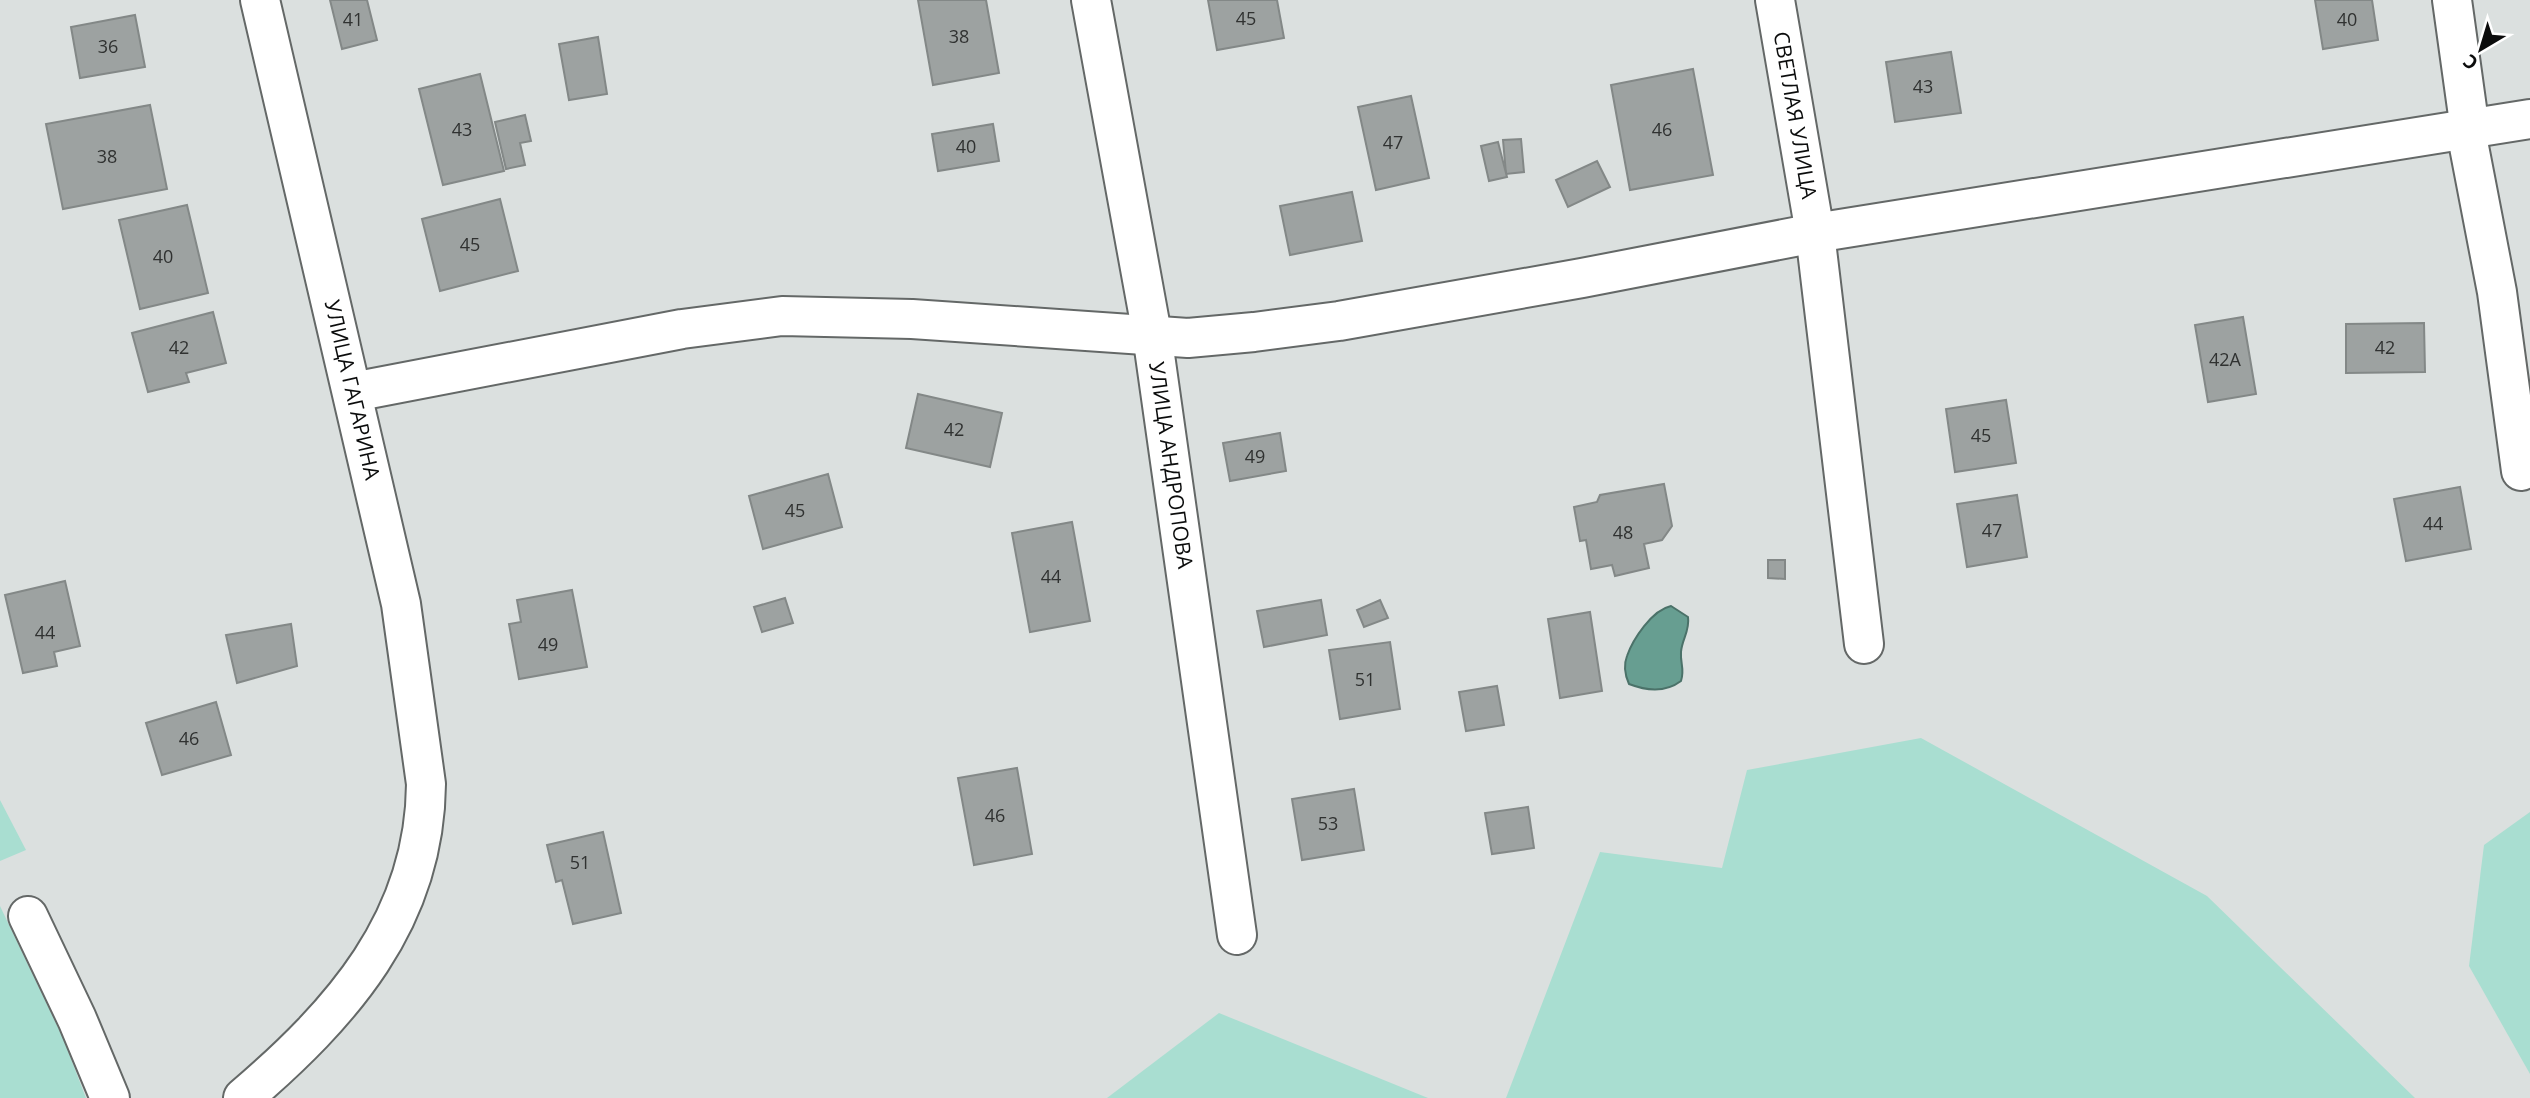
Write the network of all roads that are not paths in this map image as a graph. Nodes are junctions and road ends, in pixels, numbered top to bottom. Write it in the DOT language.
graph roads {
  1 [pos="260,0"];
  2 [pos="1091,0"];
  3 [pos="1775,0"];
  4 [pos="2452,0"];
  5 [pos="2530,119"];
  6 [pos="2468,130"];
  7 [pos="1815,233"];
  8 [pos="1152,334"];
  9 [pos="353,392"];
  10 [pos="2521,471"];
  11 [pos="1864,644"];
  12 [pos="29,916"];
  13 [pos="1237,935"];
  14 [pos="110,1098"];
  15 [pos="243,1098"];
  1 -- 9 [label="street, УЛИЦА ГАГАРИНА"];
  2 -- 8 [label="street, УЛИЦА АНДРОПОВА"];
  3 -- 7 [label="street, СВЕТЛАЯ УЛИЦА"];
  4 -- 6 [label="street"];
  5 -- 6 [label="street"];
  6 -- 7 [label="street"];
  6 -- 10 [label="street"];
  7 -- 8 [label="street"];
  7 -- 11 [label="street, СВЕТЛАЯ УЛИЦА"];
  8 -- 9 [label="street"];
  8 -- 13 [label="street, УЛИЦА АНДРОПОВА"];
  9 -- 15 [label="street, УЛИЦА ГАГАРИНА"];
  12 -- 14 [label="street"];
}
